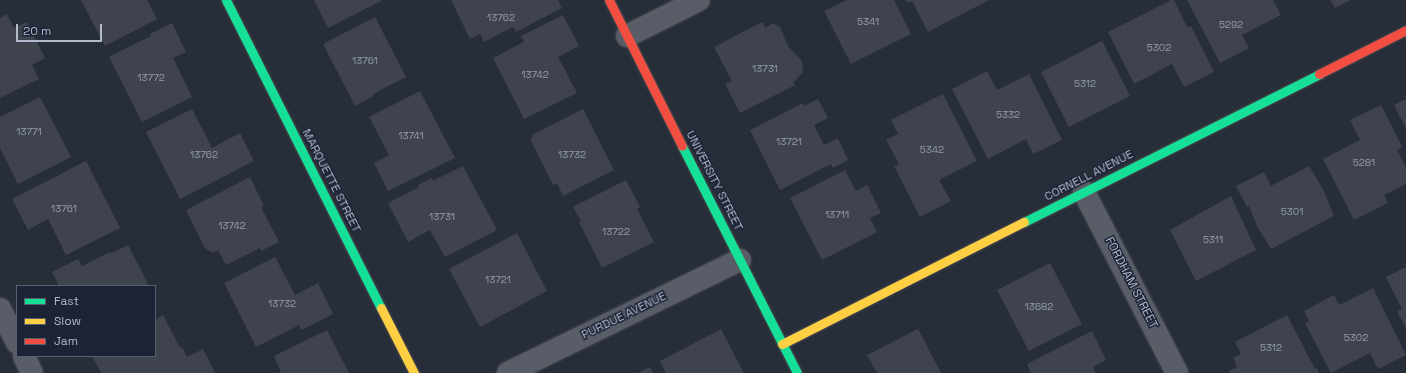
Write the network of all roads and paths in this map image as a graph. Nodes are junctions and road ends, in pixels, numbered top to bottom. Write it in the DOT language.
graph roads {
  1 [pos="226,0"];
  2 [pos="609,0"];
  3 [pos="699,0"];
  4 [pos="1406,30"];
  5 [pos="628,36"];
  6 [pos="1084,192"];
  7 [pos="740,260"];
  8 [pos="0,309"];
  9 [pos="16,340"];
  10 [pos="782,344"];
  11 [pos="24,357"];
  12 [pos="32,373"];
  13 [pos="414,373"];
  14 [pos="508,373"];
  15 [pos="797,373"];
  16 [pos="1177,373"];
  1 -- 13 [label="street, MARQUETTE STREET"];
  2 -- 5 [label="street, UNIVERSITY STREET"];
  3 -- 5 [label="street"];
  4 -- 6 [label="street, CORNELL AVENUE"];
  5 -- 7 [label="street, UNIVERSITY STREET"];
  6 -- 10 [label="street, CORNELL AVENUE"];
  6 -- 16 [label="street, FORDHAM STREET"];
  7 -- 10 [label="street, UNIVERSITY STREET"];
  7 -- 14 [label="street, PURDUE AVENUE"];
  8 -- 9 [label="street"];
  10 -- 15 [label="street, UNIVERSITY STREET"];
  11 -- 12 [label="street"];
}
